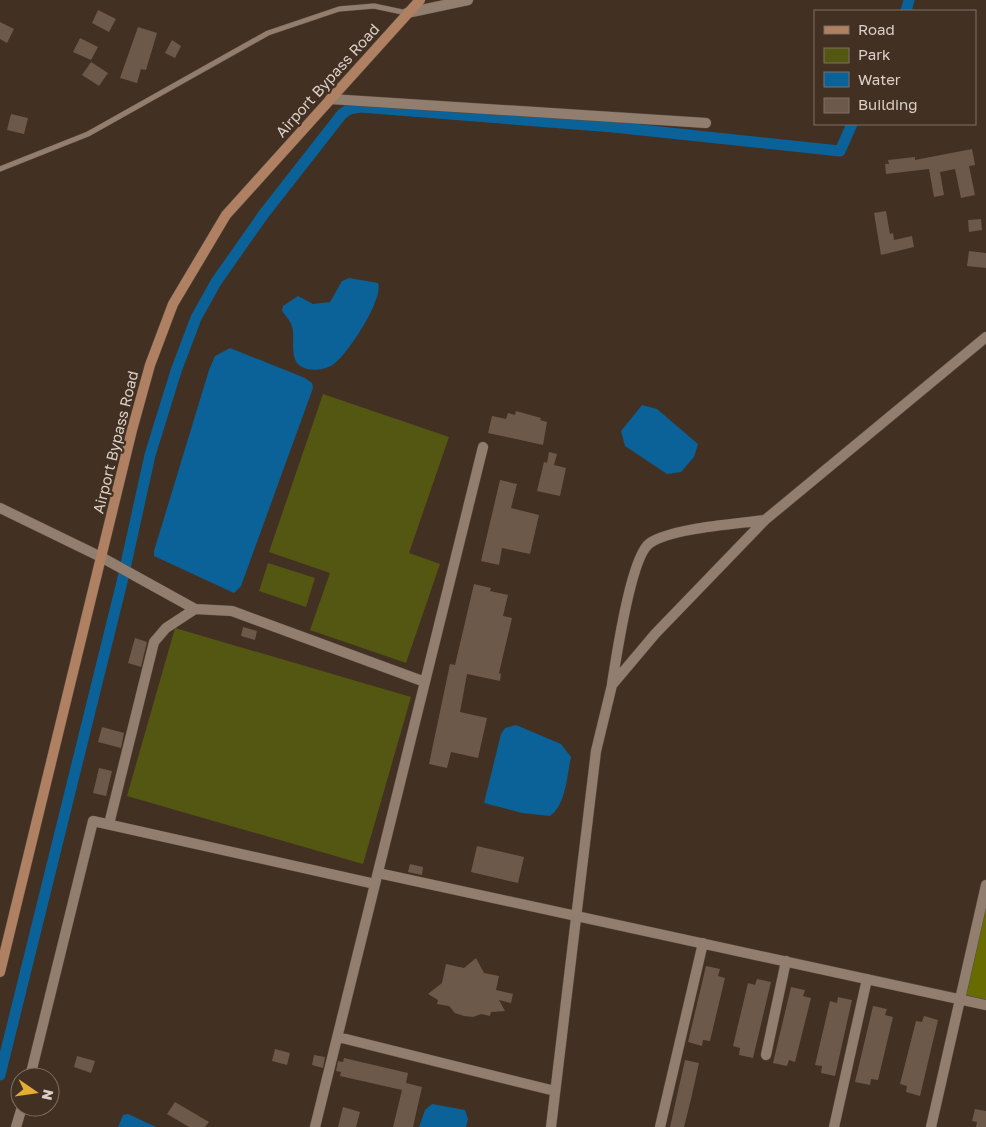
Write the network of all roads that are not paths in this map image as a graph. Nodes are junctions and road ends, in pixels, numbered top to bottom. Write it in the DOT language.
graph roads {
  1 [pos="420,0"];
  2 [pos="468,0"];
  3 [pos="407,13"];
  4 [pos="330,99"];
  5 [pos="706,123"];
  6 [pos="0,169"];
  7 [pos="986,337"];
  8 [pos="483,447"];
  9 [pos="0,508"];
  10 [pos="766,520"];
  11 [pos="101,557"];
  12 [pos="196,610"];
  13 [pos="425,682"];
  14 [pos="612,685"];
  15 [pos="109,824"];
  16 [pos="377,878"];
  17 [pos="986,885"];
  18 [pos="577,916"];
  19 [pos="703,943"];
  20 [pos="786,962"];
  21 [pos="0,972"];
  22 [pos="867,979"];
  23 [pos="960,1000"];
  24 [pos="986,1005"];
  25 [pos="338,1037"];
  26 [pos="766,1055"];
  27 [pos="32,1067"];
  28 [pos="555,1090"];
  29 [pos="315,1127"];
  30 [pos="551,1127"];
  31 [pos="660,1127"];
  32 [pos="834,1127"];
  33 [pos="931,1127"];
  1 -- 3 [label="street, Airport Bypass Road"];
  2 -- 3 [label="street"];
  3 -- 4 [label="street, Airport Bypass Road"];
  3 -- 6 [label="lane"];
  4 -- 5 [label="street"];
  4 -- 11 [label="street, Airport Bypass Road"];
  7 -- 10 [label="street"];
  8 -- 13 [label="street"];
  9 -- 11 [label="street"];
  10 -- 14 [label="street"];
  10 -- 14 [label="street"];
  11 -- 12 [label="street"];
  11 -- 21 [label="street, Airport Bypass Road"];
  12 -- 13 [label="street"];
  12 -- 15 [label="street"];
  13 -- 16 [label="street"];
  14 -- 18 [label="street"];
  15 -- 16 [label="street"];
  15 -- 27 [label="street"];
  16 -- 18 [label="street"];
  16 -- 25 [label="street"];
  17 -- 23 [label="street"];
  18 -- 19 [label="street"];
  18 -- 28 [label="street"];
  19 -- 20 [label="street"];
  19 -- 31 [label="street"];
  20 -- 22 [label="street"];
  20 -- 26 [label="street"];
  22 -- 23 [label="street"];
  22 -- 32 [label="street"];
  23 -- 24 [label="street"];
  23 -- 33 [label="street"];
  25 -- 28 [label="street"];
  25 -- 29 [label="street"];
  28 -- 30 [label="street"];
}
